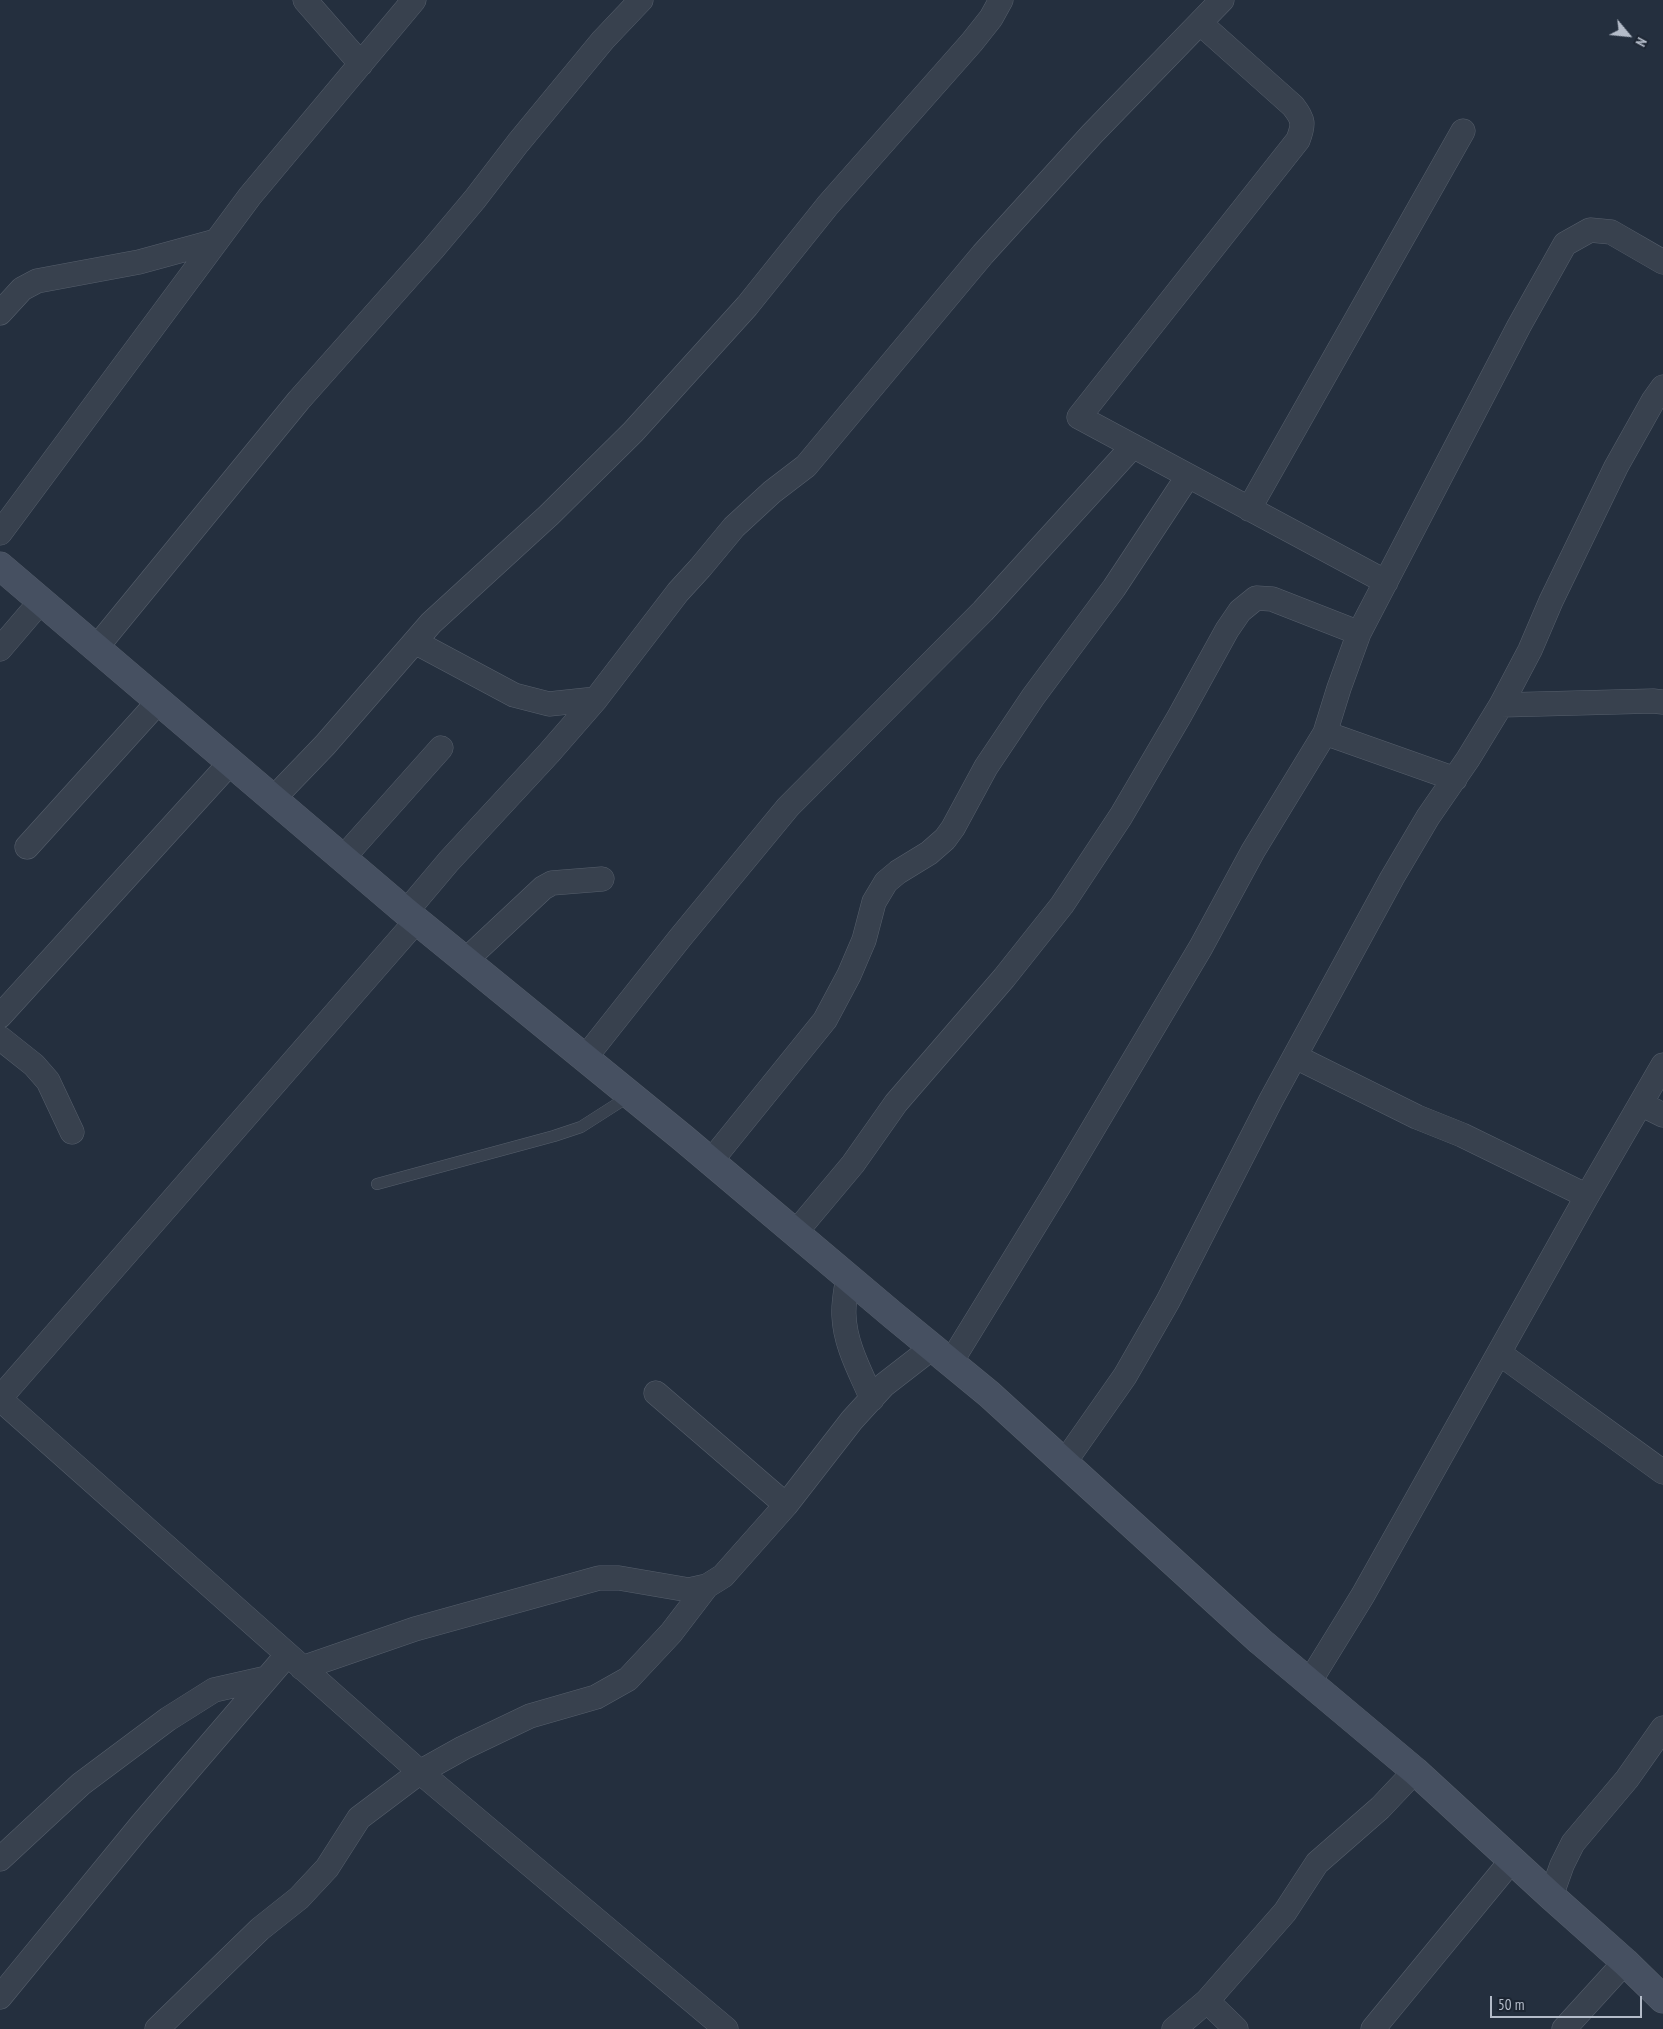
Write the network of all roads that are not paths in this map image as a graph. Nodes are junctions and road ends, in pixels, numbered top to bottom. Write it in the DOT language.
graph roads {
  1 [pos="305,0"];
  2 [pos="414,0"];
  3 [pos="641,0"];
  4 [pos="1001,0"];
  5 [pos="1222,0"];
  6 [pos="1200,23"];
  7 [pos="361,64"];
  8 [pos="1463,131"];
  9 [pos="216,241"];
  10 [pos="1663,262"];
  11 [pos="0,313"];
  12 [pos="1663,387"];
  13 [pos="1133,446"];
  14 [pos="1188,476"];
  15 [pos="1249,509"];
  16 [pos="0,533"];
  17 [pos="0,566"];
  18 [pos="1386,582"];
  19 [pos="41,601"];
  20 [pos="1360,634"];
  21 [pos="414,642"];
  22 [pos="96,648"];
  23 [pos="0,649"];
  24 [pos="596,698"];
  25 [pos="159,701"];
  26 [pos="1663,702"];
  27 [pos="1500,705"];
  28 [pos="1325,733"];
  29 [pos="441,748"];
  30 [pos="231,762"];
  31 [pos="1455,779"];
  32 [pos="274,798"];
  33 [pos="27,847"];
  34 [pos="343,858"];
  35 [pos="602,879"];
  36 [pos="412,916"];
  37 [pos="466,960"];
  38 [pos="0,1016"];
  39 [pos="0,1038"];
  40 [pos="1296,1057"];
  41 [pos="585,1058"];
  42 [pos="1663,1065"];
  43 [pos="631,1095"];
  44 [pos="1641,1104"];
  45 [pos="1663,1115"];
  46 [pos="72,1132"];
  47 [pos="711,1161"];
  48 [pos="376,1184"];
  49 [pos="1587,1196"];
  50 [pos="796,1232"];
  51 [pos="848,1277"];
  52 [pos="1500,1353"];
  53 [pos="942,1354"];
  54 [pos="656,1393"];
  55 [pos="0,1399"];
  56 [pos="872,1399"];
  57 [pos="1064,1462"];
  58 [pos="1663,1472"];
  59 [pos="786,1505"];
  60 [pos="707,1586"];
  61 [pos="294,1661"];
  62 [pos="267,1678"];
  63 [pos="1310,1681"];
  64 [pos="1663,1728"];
  65 [pos="1415,1771"];
  66 [pos="420,1772"];
  67 [pos="0,1859"];
  68 [pos="1512,1860"];
  69 [pos="1551,1896"];
  70 [pos="1625,1962"];
  71 [pos="1660,1990"];
  72 [pos="0,1996"];
  73 [pos="1207,2001"];
  74 [pos="158,2029"];
  75 [pos="726,2029"];
  76 [pos="1174,2029"];
  77 [pos="1236,2029"];
  78 [pos="1374,2029"];
  79 [pos="1564,2029"];
  1 -- 7 [label="street"];
  2 -- 7 [label="street"];
  3 -- 22 [label="street"];
  4 -- 21 [label="street"];
  5 -- 6 [label="street"];
  6 -- 13 [label="street"];
  6 -- 24 [label="street"];
  7 -- 9 [label="street"];
  8 -- 15 [label="street"];
  9 -- 11 [label="street"];
  9 -- 16 [label="street"];
  10 -- 18 [label="street"];
  12 -- 27 [label="street"];
  13 -- 14 [label="street"];
  13 -- 41 [label="street"];
  14 -- 15 [label="street"];
  14 -- 47 [label="street"];
  15 -- 18 [label="street"];
  17 -- 19 [label="street"];
  18 -- 20 [label="street"];
  19 -- 22 [label="street"];
  19 -- 23 [label="street"];
  20 -- 28 [label="street"];
  20 -- 50 [label="street"];
  21 -- 24 [label="street"];
  21 -- 32 [label="street"];
  22 -- 25 [label="street"];
  24 -- 36 [label="street"];
  25 -- 30 [label="street"];
  25 -- 33 [label="street"];
  26 -- 27 [label="street"];
  27 -- 31 [label="street"];
  28 -- 31 [label="street"];
  28 -- 53 [label="street"];
  29 -- 34 [label="street"];
  30 -- 32 [label="street"];
  30 -- 38 [label="street"];
  31 -- 40 [label="street"];
  32 -- 34 [label="street"];
  34 -- 36 [label="street"];
  35 -- 37 [label="street"];
  36 -- 37 [label="street"];
  36 -- 55 [label="street"];
  37 -- 41 [label="street"];
  39 -- 46 [label="street"];
  40 -- 49 [label="street"];
  40 -- 57 [label="street"];
  41 -- 43 [label="street"];
  42 -- 44 [label="street"];
  43 -- 47 [label="street"];
  43 -- 48 [label="lane"];
  44 -- 45 [label="street"];
  44 -- 49 [label="street"];
  47 -- 50 [label="street"];
  49 -- 52 [label="street"];
  50 -- 51 [label="street"];
  51 -- 53 [label="street"];
  51 -- 56 [label="street"];
  52 -- 58 [label="street"];
  52 -- 63 [label="street"];
  53 -- 56 [label="street"];
  53 -- 57 [label="street"];
  54 -- 59 [label="street"];
  55 -- 61 [label="street"];
  56 -- 59 [label="street"];
  57 -- 63 [label="street"];
  59 -- 60 [label="street"];
  60 -- 61 [label="street"];
  60 -- 66 [label="street"];
  61 -- 62 [label="street"];
  61 -- 66 [label="street"];
  62 -- 67 [label="street"];
  62 -- 72 [label="street"];
  63 -- 65 [label="street"];
  64 -- 69 [label="street"];
  65 -- 68 [label="street"];
  65 -- 73 [label="street"];
  66 -- 74 [label="street"];
  66 -- 75 [label="street"];
  68 -- 69 [label="street"];
  68 -- 78 [label="street"];
  69 -- 70 [label="street"];
  70 -- 71 [label="street"];
  70 -- 79 [label="street"];
  73 -- 76 [label="street"];
  73 -- 77 [label="street"];
}
